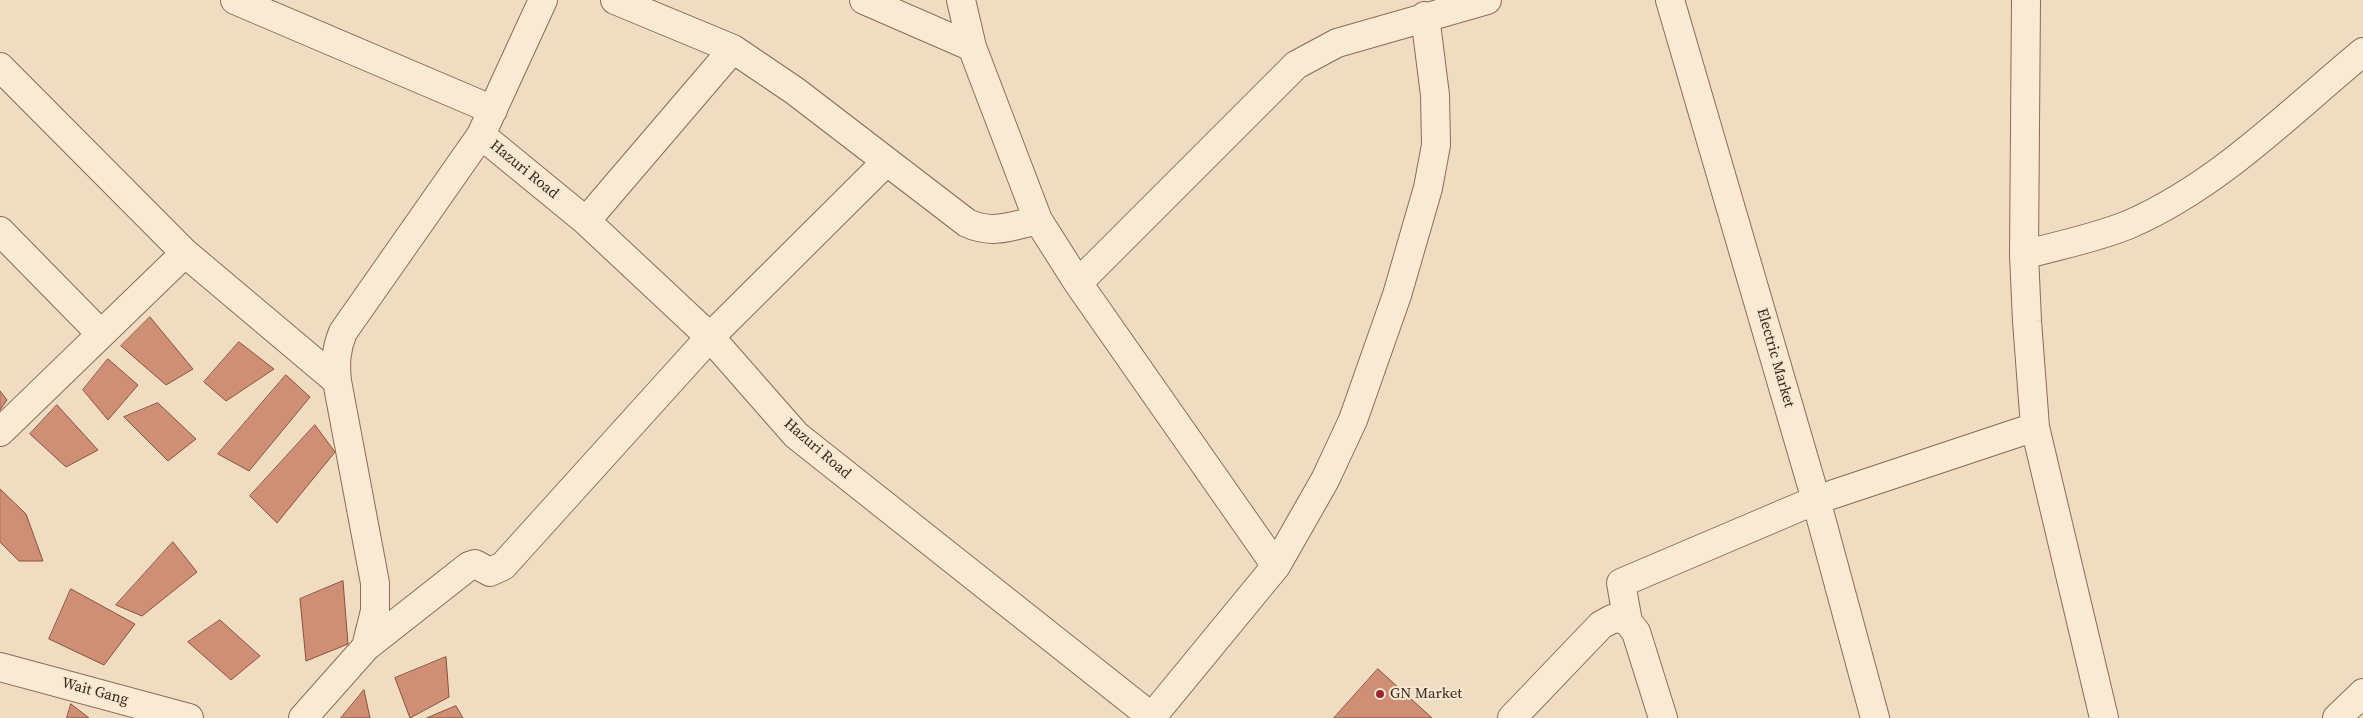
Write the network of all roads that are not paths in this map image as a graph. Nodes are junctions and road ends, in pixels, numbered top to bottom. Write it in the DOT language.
graph roads {
  1 [pos="235,0"];
  2 [pos="543,0"];
  3 [pos="615,0"];
  4 [pos="864,0"];
  5 [pos="961,0"];
  6 [pos="1487,0"];
  7 [pos="1670,0"];
  8 [pos="2026,0"];
  9 [pos="1425,16"];
  10 [pos="972,47"];
  11 [pos="733,49"];
  12 [pos="2363,52"];
  13 [pos="0,67"];
  14 [pos="493,110"];
  15 [pos="481,135"];
  16 [pos="886,162"];
  17 [pos="1038,220"];
  18 [pos="586,221"];
  19 [pos="0,231"];
  20 [pos="185,252"];
  21 [pos="2024,255"];
  22 [pos="1078,283"];
  23 [pos="100,333"];
  24 [pos="710,337"];
  25 [pos="338,381"];
  26 [pos="2035,427"];
  27 [pos="0,432"];
  28 [pos="1816,500"];
  29 [pos="1276,566"];
  30 [pos="1628,622"];
  31 [pos="366,647"];
  32 [pos="0,667"];
  33 [pos="2363,693"];
  34 [pos="190,718"];
  35 [pos="303,718"];
  36 [pos="1152,718"];
  37 [pos="1512,718"];
  38 [pos="1663,718"];
  39 [pos="1876,718"];
  40 [pos="2104,718"];
  41 [pos="2337,718"];
  1 -- 14 [label="street"];
  2 -- 14 [label="street"];
  3 -- 11 [label="street"];
  4 -- 10 [label="street"];
  5 -- 10 [label="street"];
  6 -- 9 [label="street"];
  7 -- 28 [label="street, Electric Market"];
  8 -- 21 [label="street"];
  9 -- 22 [label="street"];
  9 -- 29 [label="street"];
  10 -- 17 [label="street"];
  11 -- 16 [label="street"];
  11 -- 18 [label="street"];
  12 -- 21 [label="street"];
  13 -- 20 [label="street"];
  14 -- 15 [label="street"];
  15 -- 18 [label="street, Hazuri Road"];
  15 -- 25 [label="street"];
  16 -- 17 [label="street"];
  16 -- 24 [label="street"];
  17 -- 22 [label="street"];
  18 -- 24 [label="street, Hazuri Road"];
  19 -- 23 [label="street"];
  20 -- 23 [label="street"];
  20 -- 25 [label="street"];
  21 -- 26 [label="street"];
  22 -- 29 [label="street"];
  23 -- 27 [label="street"];
  24 -- 31 [label="street"];
  24 -- 36 [label="street, Hazuri Road"];
  25 -- 31 [label="street"];
  26 -- 28 [label="street"];
  26 -- 40 [label="street"];
  28 -- 30 [label="street"];
  28 -- 39 [label="street, Electric Market"];
  29 -- 36 [label="street"];
  30 -- 37 [label="street"];
  30 -- 38 [label="street"];
  31 -- 35 [label="street"];
  32 -- 34 [label="street, Wait Gang"];
  33 -- 41 [label="street"];
}
